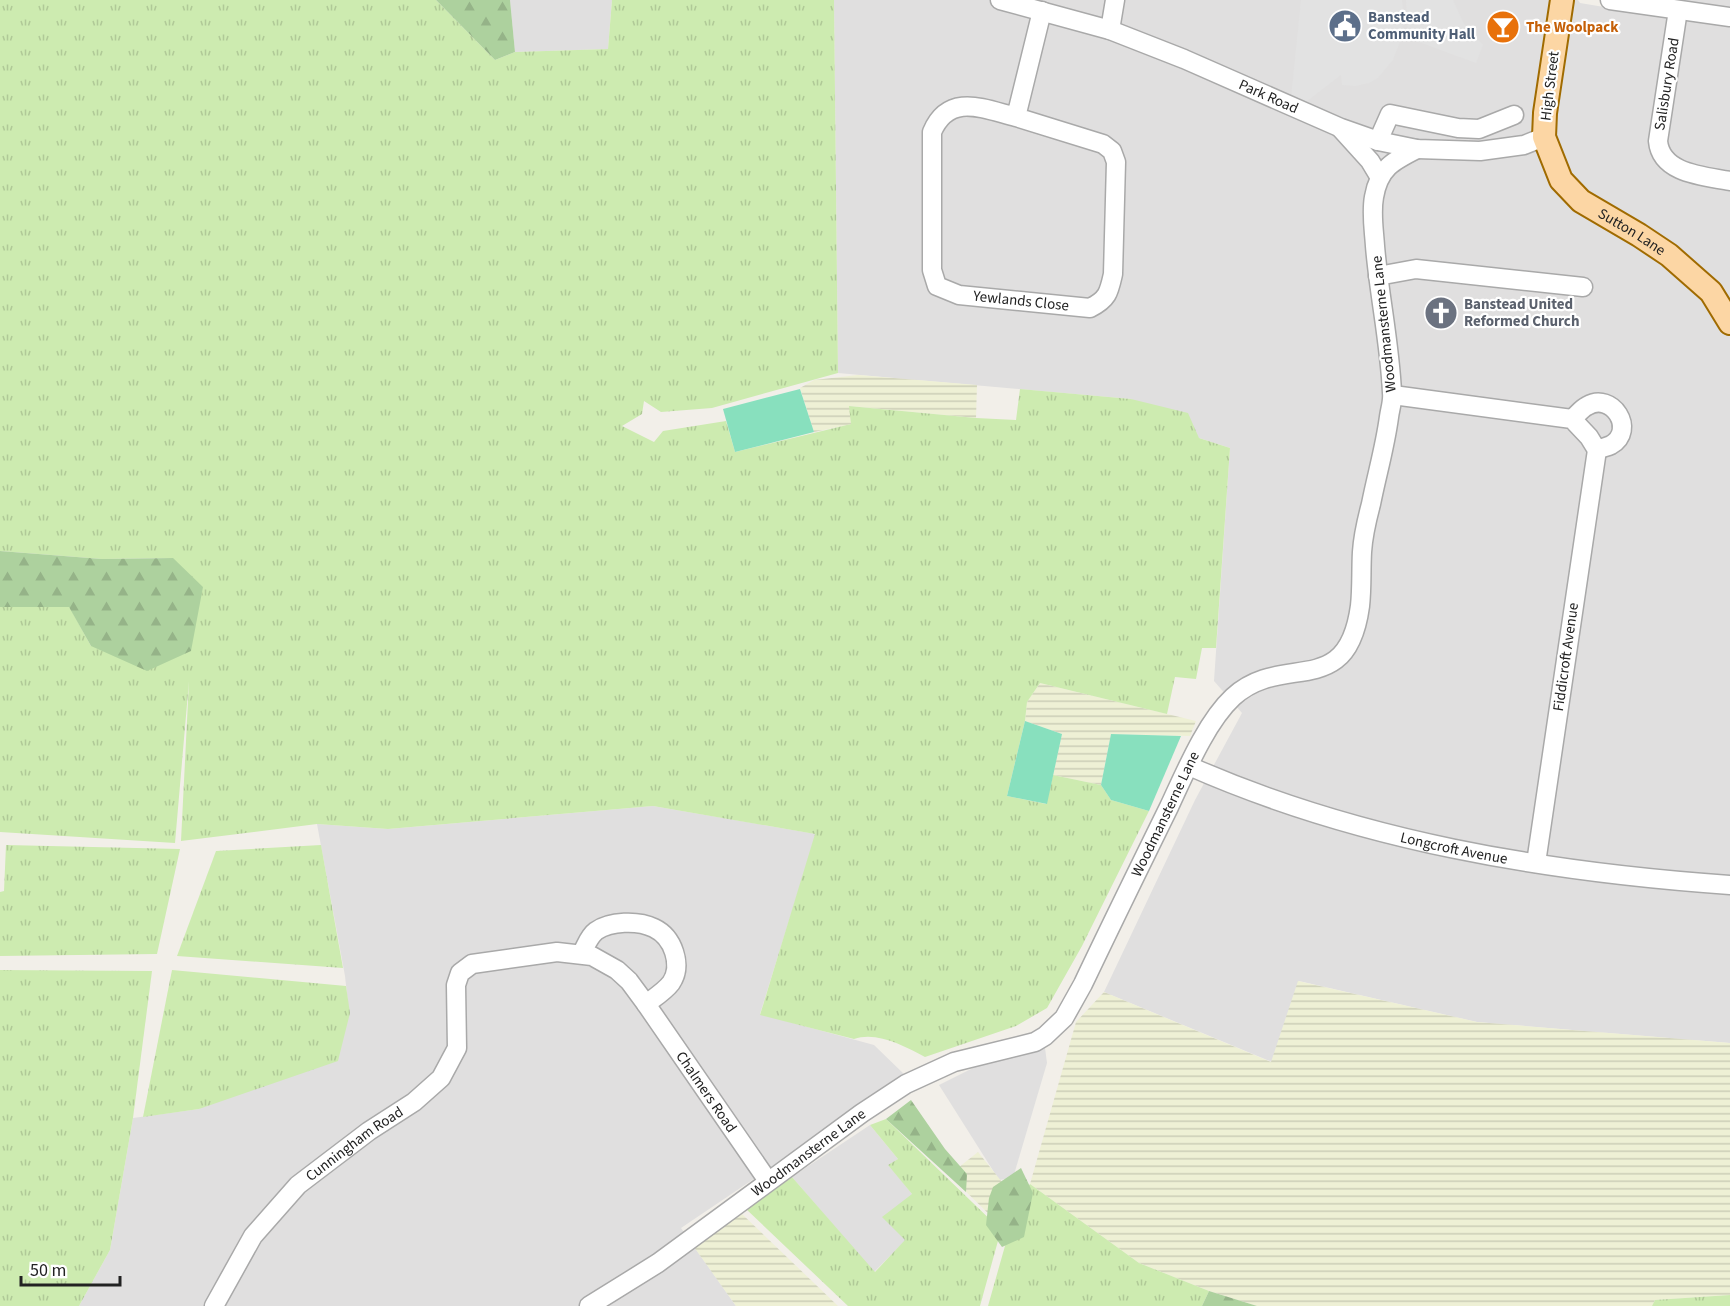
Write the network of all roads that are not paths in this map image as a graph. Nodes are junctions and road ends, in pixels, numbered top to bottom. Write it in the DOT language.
graph roads {
  1 [pos="1000,0"];
  2 [pos="1115,0"];
  3 [pos="1562,0"];
  4 [pos="1610,0"];
  5 [pos="1678,10"];
  6 [pos="1042,11"];
  7 [pos="1730,17"];
  8 [pos="1110,30"];
  9 [pos="1514,115"];
  10 [pos="1016,117"];
  11 [pos="1341,128"];
  12 [pos="1479,129"];
  13 [pos="1544,137"];
  14 [pos="1378,141"];
  15 [pos="1417,149"];
  16 [pos="1480,152"];
  17 [pos="1379,176"];
  18 [pos="1730,181"];
  19 [pos="1378,276"];
  20 [pos="1583,287"];
  21 [pos="1730,323"];
  22 [pos="1393,395"];
  23 [pos="1572,419"];
  24 [pos="1597,450"];
  25 [pos="1189,766"];
  26 [pos="1536,863"];
  27 [pos="1730,885"];
  28 [pos="581,954"];
  29 [pos="460,973"];
  30 [pos="646,1004"];
  31 [pos="768,1181"];
  32 [pos="214,1306"];
  33 [pos="589,1306"];
  1 -- 6 [label="street, Park Road"];
  2 -- 8 [label="street"];
  3 -- 13 [label="main road, High Street"];
  4 -- 5 [label="street"];
  5 -- 7 [label="street"];
  5 -- 18 [label="street, Salisbury Road"];
  6 -- 8 [label="street, Park Road"];
  6 -- 10 [label="street"];
  8 -- 11 [label="street, Park Road"];
  9 -- 12 [label="street"];
  10 -- 10 [label="street, Yewlands Close"];
  11 -- 14 [label="street, Park Road"];
  11 -- 17 [label="street"];
  12 -- 14 [label="street"];
  12 -- 16 [label="street"];
  13 -- 16 [label="street, Park Road"];
  13 -- 21 [label="main road, Sutton Lane"];
  14 -- 15 [label="street, Park Road"];
  15 -- 16 [label="street, Park Road"];
  15 -- 17 [label="street"];
  17 -- 19 [label="street, Woodmansterne Lane"];
  19 -- 20 [label="street"];
  19 -- 22 [label="street, Woodmansterne Lane"];
  22 -- 23 [label="street"];
  22 -- 25 [label="street, Woodmansterne Lane"];
  23 -- 24 [label="street"];
  23 -- 24 [label="street"];
  24 -- 26 [label="street, Fiddicroft Avenue"];
  25 -- 26 [label="street, Longcroft Avenue"];
  25 -- 31 [label="street, Woodmansterne Lane"];
  26 -- 27 [label="street, Longcroft Avenue"];
  28 -- 29 [label="street, Chalmers Road"];
  28 -- 30 [label="street, Chalmers Road"];
  28 -- 30 [label="street"];
  29 -- 32 [label="street, Cunningham Road"];
  30 -- 31 [label="street, Chalmers Road"];
  31 -- 33 [label="street, Woodmansterne Lane"];
}
